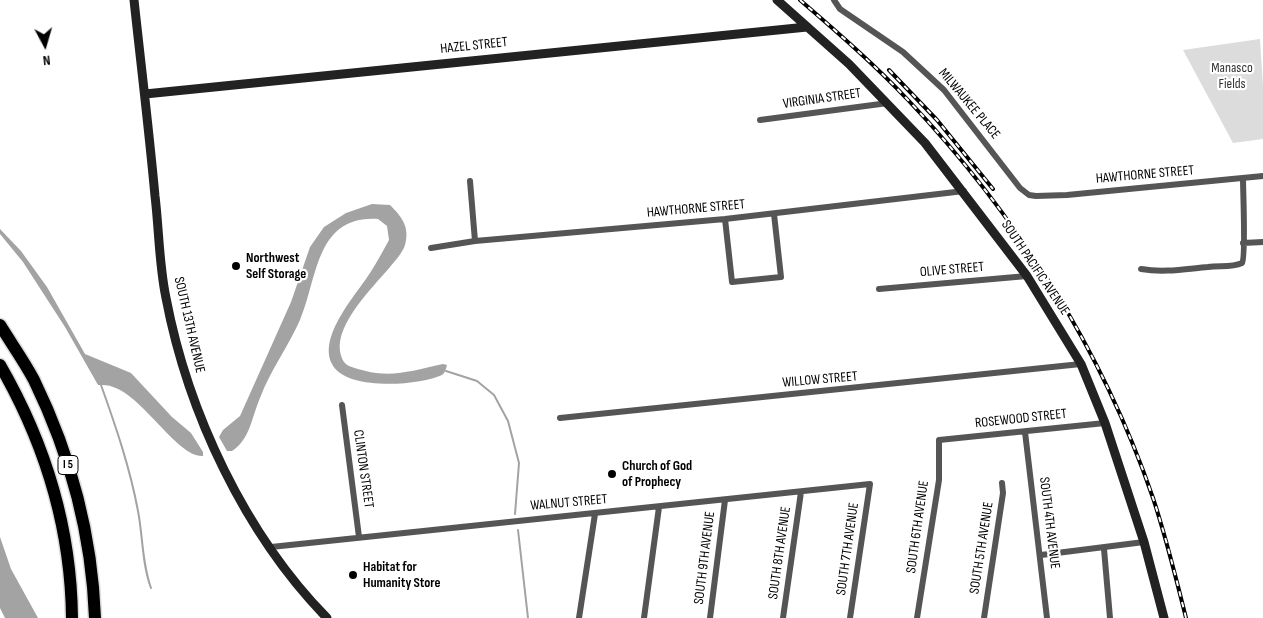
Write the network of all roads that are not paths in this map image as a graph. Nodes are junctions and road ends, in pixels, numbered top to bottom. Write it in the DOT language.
graph roads {
  1 [pos="134,0"];
  2 [pos="777,0"];
  3 [pos="834,0"];
  4 [pos="807,26"];
  5 [pos="145,94"];
  6 [pos="888,103"];
  7 [pos="760,120"];
  8 [pos="1263,176"];
  9 [pos="1243,179"];
  10 [pos="470,181"];
  11 [pos="964,191"];
  12 [pos="1029,194"];
  13 [pos="774,214"];
  14 [pos="725,219"];
  15 [pos="475,241"];
  16 [pos="1263,242"];
  17 [pos="1242,244"];
  18 [pos="430,248"];
  19 [pos="1141,269"];
  20 [pos="1027,276"];
  21 [pos="879,289"];
  22 [pos="0,325"];
  23 [pos="1081,364"];
  24 [pos="0,365"];
  25 [pos="342,405"];
  26 [pos="560,418"];
  27 [pos="1105,424"];
  28 [pos="1025,432"];
  29 [pos="939,440"];
  30 [pos="1002,483"];
  31 [pos="870,484"];
  32 [pos="800,492"];
  33 [pos="725,500"];
  34 [pos="659,507"];
  35 [pos="595,514"];
  36 [pos="359,537"];
  37 [pos="1144,542"];
  38 [pos="271,547"];
  39 [pos="1104,549"];
  40 [pos="1041,554"];
  41 [pos="72,618"];
  42 [pos="95,618"];
  43 [pos="328,618"];
  44 [pos="579,618"];
  45 [pos="644,618"];
  46 [pos="710,618"];
  47 [pos="783,618"];
  48 [pos="850,618"];
  49 [pos="917,618"];
  50 [pos="984,618"];
  51 [pos="1048,618"];
  52 [pos="1110,618"];
  53 [pos="1164,618"];
  1 -- 5 [label="street, SOUTH 13TH AVENUE"];
  2 -- 4 [label="street, SOUTH PACIFIC AVENUE"];
  3 -- 12 [label="street, MILWAUKEE PLACE"];
  4 -- 5 [label="street, HAZEL STREET"];
  4 -- 6 [label="street, SOUTH PACIFIC AVENUE"];
  5 -- 38 [label="street, SOUTH 13TH AVENUE"];
  6 -- 7 [label="street, VIRGINIA STREET"];
  6 -- 11 [label="street, SOUTH PACIFIC AVENUE"];
  8 -- 9 [label="street, HAWTHORNE STREET"];
  9 -- 12 [label="street, HAWTHORNE STREET"];
  9 -- 17 [label="street"];
  10 -- 15 [label="street"];
  11 -- 13 [label="street, HAWTHORNE STREET"];
  11 -- 20 [label="street, SOUTH PACIFIC AVENUE"];
  13 -- 14 [label="street, HAWTHORNE STREET"];
  13 -- 14 [label="street"];
  14 -- 15 [label="street, HAWTHORNE STREET"];
  15 -- 18 [label="street, HAWTHORNE STREET"];
  16 -- 17 [label="street"];
  17 -- 19 [label="street"];
  20 -- 21 [label="street, OLIVE STREET"];
  20 -- 23 [label="street, SOUTH PACIFIC AVENUE"];
  22 -- 42 [label="highway, I 5"];
  23 -- 26 [label="street, WILLOW STREET"];
  23 -- 27 [label="street, SOUTH PACIFIC AVENUE"];
  24 -- 41 [label="highway, I 5"];
  25 -- 36 [label="street, CLINTON STREET"];
  27 -- 28 [label="street, ROSEWOOD STREET"];
  27 -- 37 [label="street, SOUTH PACIFIC AVENUE"];
  28 -- 29 [label="street, ROSEWOOD STREET"];
  28 -- 40 [label="street, SOUTH 4TH AVENUE"];
  29 -- 49 [label="street, SOUTH 6TH AVENUE"];
  30 -- 50 [label="street, SOUTH 5TH AVENUE"];
  31 -- 32 [label="street, WALNUT STREET"];
  31 -- 48 [label="street, SOUTH 7TH AVENUE"];
  32 -- 33 [label="street, WALNUT STREET"];
  32 -- 47 [label="street, SOUTH 8TH AVENUE"];
  33 -- 34 [label="street, WALNUT STREET"];
  33 -- 46 [label="street, SOUTH 9TH AVENUE"];
  34 -- 35 [label="street, WALNUT STREET"];
  34 -- 45 [label="street"];
  35 -- 36 [label="street, WALNUT STREET"];
  35 -- 44 [label="street"];
  36 -- 38 [label="street, WALNUT STREET"];
  37 -- 39 [label="street"];
  37 -- 53 [label="street, SOUTH PACIFIC AVENUE"];
  38 -- 43 [label="street, SOUTH 13TH AVENUE"];
  39 -- 40 [label="street"];
  39 -- 52 [label="street"];
  40 -- 51 [label="street, SOUTH 4TH AVENUE"];
}
